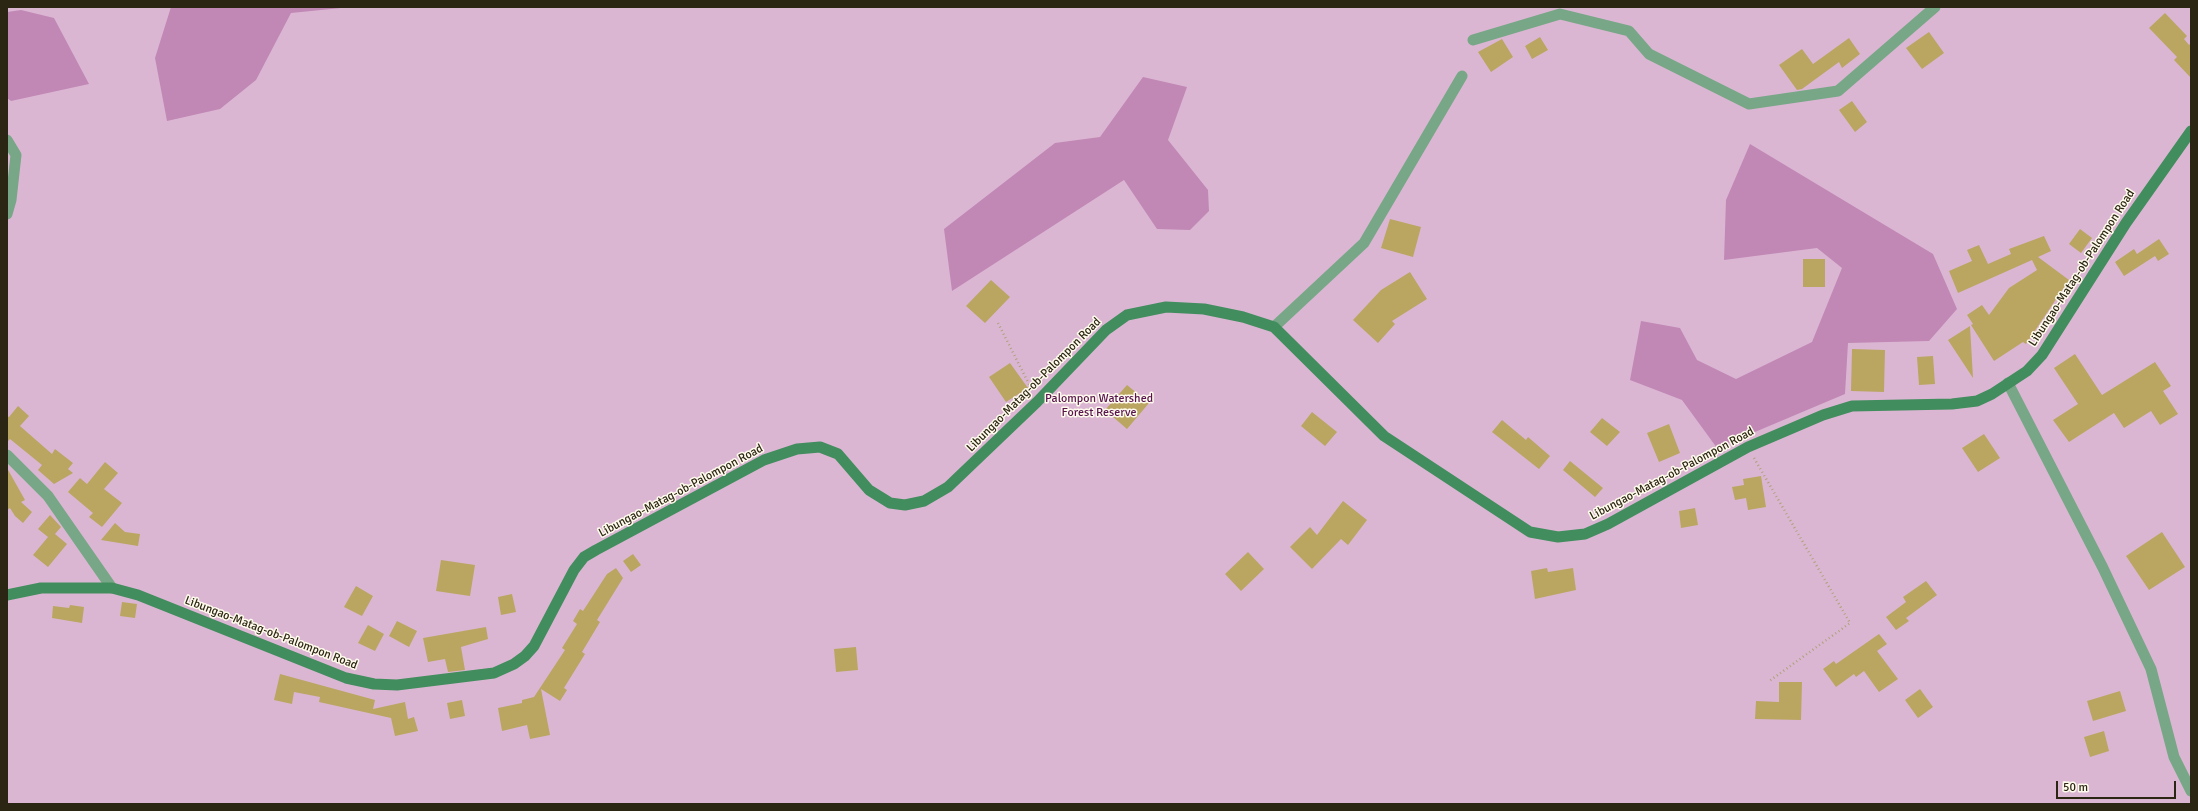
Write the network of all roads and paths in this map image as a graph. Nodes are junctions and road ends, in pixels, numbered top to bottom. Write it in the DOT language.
graph roads {
  1 [pos="1935,7"];
  2 [pos="1473,40"];
  3 [pos="1462,76"];
  4 [pos="2191,131"];
  5 [pos="7,140"];
  6 [pos="7,214"];
  7 [pos="998,323"];
  8 [pos="1274,327"];
  9 [pos="2008,383"];
  10 [pos="1037,402"];
  11 [pos="1748,447"];
  12 [pos="7,455"];
  13 [pos="112,588"];
  14 [pos="7,595"];
  15 [pos="1768,682"];
  16 [pos="2191,791"];
  1 -- 2 [label="street"];
  3 -- 8 [label="street"];
  4 -- 9 [label="main road, Libungao-Matag-ob-Palompon Road"];
  5 -- 6 [label="street"];
  7 -- 10 [label="path"];
  8 -- 10 [label="main road, Libungao-Matag-ob-Palompon Road"];
  8 -- 11 [label="main road, Libungao-Matag-ob-Palompon Road"];
  9 -- 11 [label="main road, Libungao-Matag-ob-Palompon Road"];
  9 -- 16 [label="street"];
  10 -- 13 [label="main road, Libungao-Matag-ob-Palompon Road"];
  11 -- 15 [label="path"];
  12 -- 13 [label="street"];
  13 -- 14 [label="main road, Libungao-Matag-ob-Palompon Road"];
}
